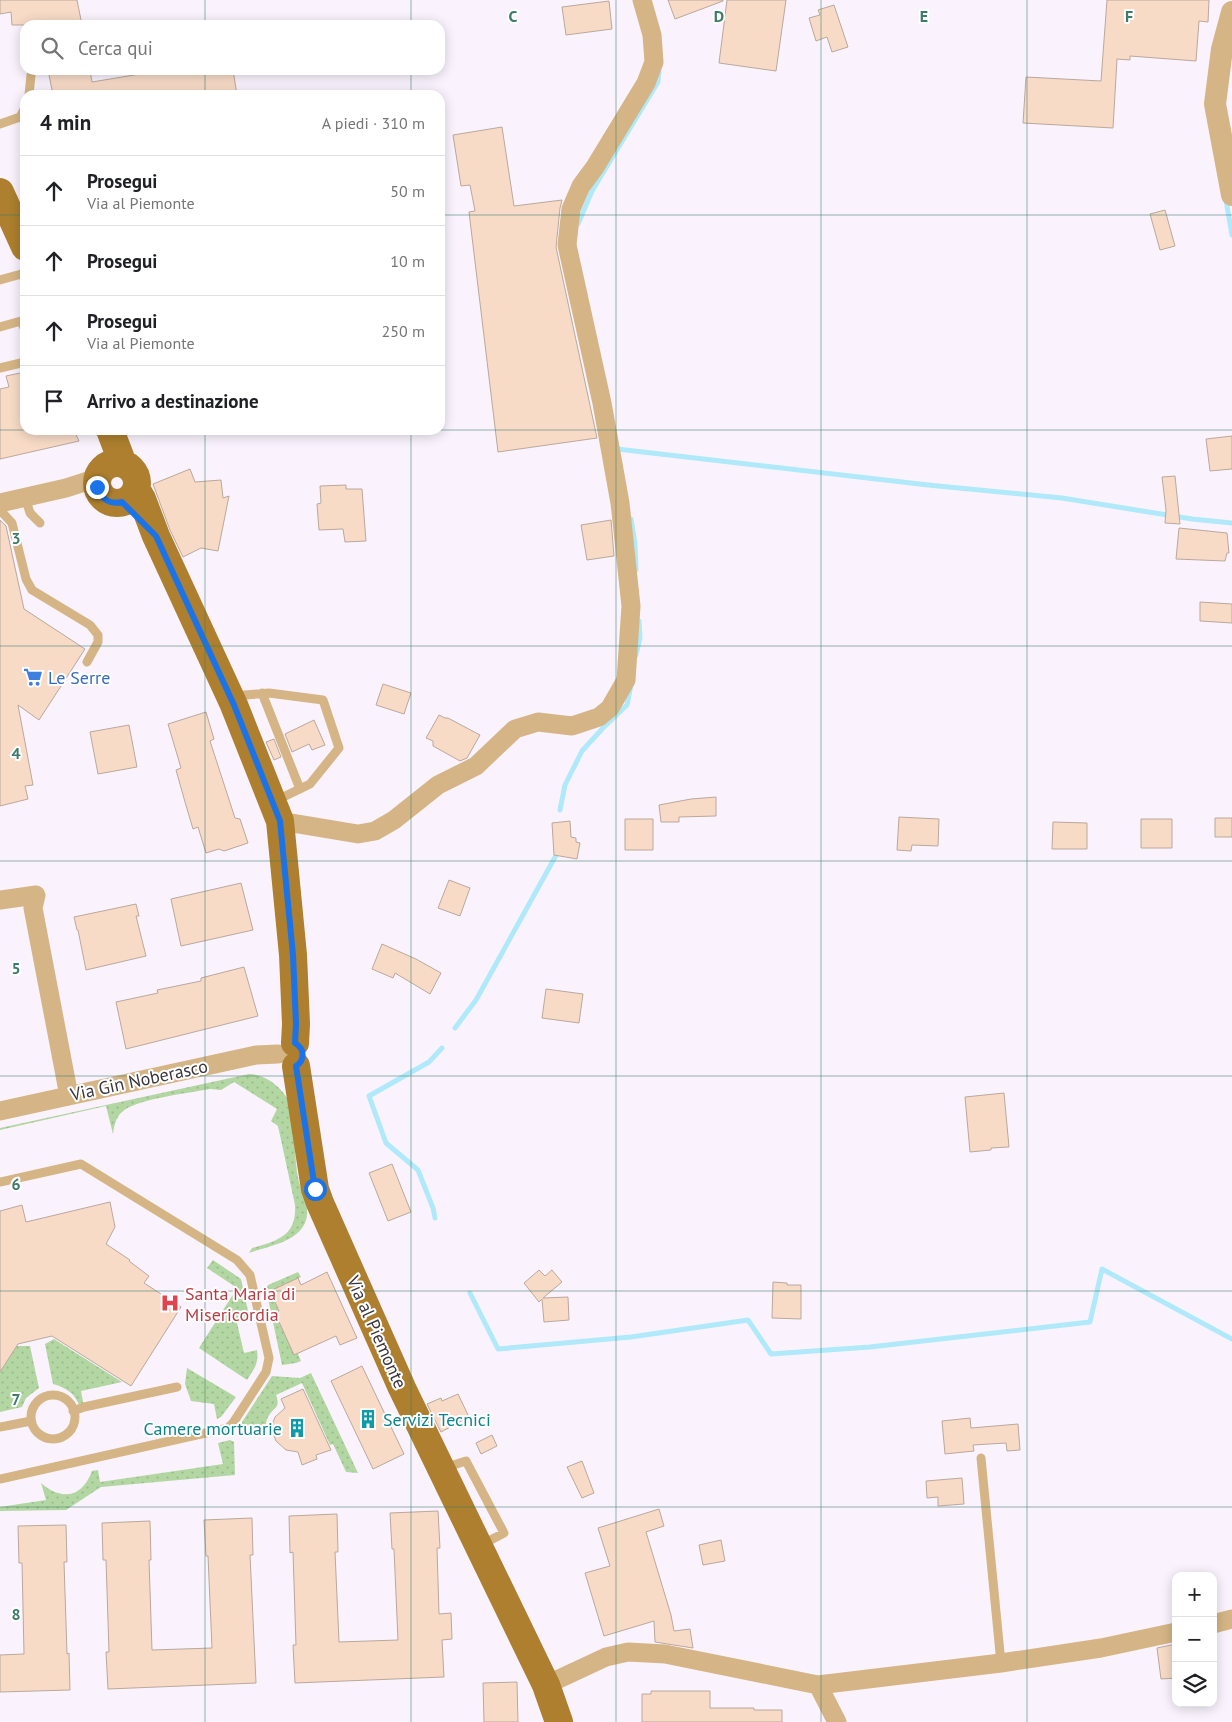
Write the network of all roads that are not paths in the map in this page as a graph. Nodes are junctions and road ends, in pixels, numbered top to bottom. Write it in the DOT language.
graph roads {
  1 [pos="642,0"];
  2 [pos="1232,12"];
  3 [pos="31,75"];
  4 [pos="30,90"];
  5 [pos="20,117"];
  6 [pos="0,124"];
  7 [pos="0,192"];
  8 [pos="1232,195"];
  9 [pos="20,236"];
  10 [pos="20,274"];
  11 [pos="0,280"];
  12 [pos="20,321"];
  13 [pos="0,327"];
  14 [pos="20,363"];
  15 [pos="0,368"];
  16 [pos="105,435"];
  17 [pos="110,435"];
  18 [pos="114,482"];
  19 [pos="25,498"];
  20 [pos="0,503"];
  21 [pos="0,510"];
  22 [pos="40,523"];
  23 [pos="87,662"];
  24 [pos="262,693"];
  25 [pos="230,696"];
  26 [pos="300,788"];
  27 [pos="277,812"];
  28 [pos="0,900"];
  29 [pos="290,1054"];
  30 [pos="69,1096"];
  31 [pos="0,1111"];
  32 [pos="0,1182"];
  33 [pos="177,1387"];
  34 [pos="73,1411"];
  35 [pos="31,1421"];
  36 [pos="0,1427"];
  37 [pos="981,1458"];
  38 [pos="0,1479"];
  39 [pos="1232,1619"];
  40 [pos="1217,1623"];
  41 [pos="1172,1633"];
  42 [pos="1000,1663"];
  43 [pos="546,1685"];
  44 [pos="818,1685"];
  45 [pos="559,1722"];
  46 [pos="837,1722"];
  1 -- 27 [label="street"];
  2 -- 8 [label="street"];
  3 -- 4 [label="lane"];
  5 -- 6 [label="lane"];
  7 -- 9 [label="main road"];
  10 -- 11 [label="lane"];
  12 -- 13 [label="lane"];
  14 -- 15 [label="lane"];
  16 -- 18 [label="main road"];
  17 -- 18 [label="main road, Via al Piemonte"];
  18 -- 19 [label="street"];
  18 -- 25 [label="main road, Via al Piemonte"];
  19 -- 20 [label="street"];
  19 -- 22 [label="lane"];
  21 -- 23 [label="lane"];
  24 -- 25 [label="lane"];
  24 -- 26 [label="lane"];
  24 -- 26 [label="lane"];
  25 -- 27 [label="main road, Via al Piemonte"];
  26 -- 27 [label="lane"];
  27 -- 29 [label="main road, Via al Piemonte"];
  28 -- 30 [label="street"];
  29 -- 30 [label="street, Via Gin Noberasco"];
  29 -- 43 [label="main road, Via al Piemonte"];
  30 -- 31 [label="street, Via Gin Noberasco"];
  32 -- 38 [label="lane"];
  33 -- 34 [label="lane"];
  34 -- 35 [label="lane"];
  34 -- 35 [label="lane"];
  35 -- 36 [label="lane"];
  37 -- 42 [label="lane"];
  39 -- 40 [label="street"];
  41 -- 42 [label="street"];
  42 -- 44 [label="street"];
  43 -- 44 [label="street"];
  43 -- 45 [label="main road, Via al Piemonte"];
  44 -- 46 [label="street"];
}
